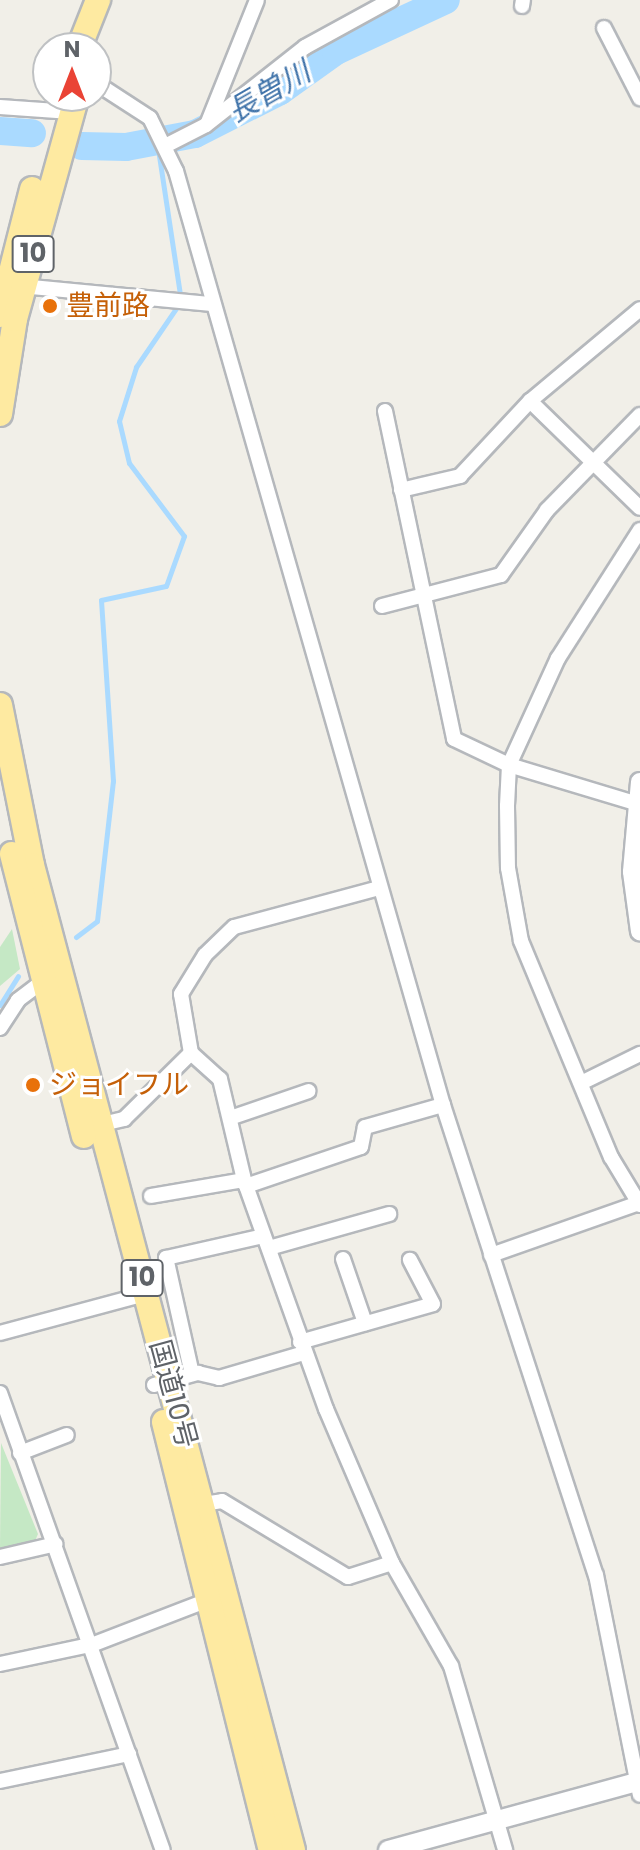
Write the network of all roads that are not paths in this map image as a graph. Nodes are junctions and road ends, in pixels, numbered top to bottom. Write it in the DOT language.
graph roads {
  1 [pos="98,0"];
  2 [pos="113,0"];
  3 [pos="257,0"];
  4 [pos="391,0"];
  5 [pos="604,28"];
  6 [pos="85,32"];
  7 [pos="100,32"];
  8 [pos="112,93"];
  9 [pos="640,98"];
  10 [pos="32,106"];
  11 [pos="0,107"];
  12 [pos="65,112"];
  13 [pos="206,125"];
  14 [pos="167,145"];
  15 [pos="11,285"];
  16 [pos="210,304"];
  17 [pos="640,309"];
  18 [pos="0,315"];
  19 [pos="530,401"];
  20 [pos="385,411"];
  21 [pos="0,414"];
  22 [pos="640,415"];
  23 [pos="591,460"];
  24 [pos="401,490"];
  25 [pos="640,508"];
  26 [pos="640,530"];
  27 [pos="421,598"];
  28 [pos="382,606"];
  29 [pos="0,705"];
  30 [pos="2,747"];
  31 [pos="509,765"];
  32 [pos="640,782"];
  33 [pos="0,802"];
  34 [pos="635,803"];
  35 [pos="379,888"];
  36 [pos="640,931"];
  37 [pos="56,961"];
  38 [pos="44,985"];
  39 [pos="0,1028"];
  40 [pos="191,1053"];
  41 [pos="640,1054"];
  42 [pos="581,1083"];
  43 [pos="309,1091"];
  44 [pos="443,1105"];
  45 [pos="230,1118"];
  46 [pos="98,1125"];
  47 [pos="245,1183"];
  48 [pos="151,1196"];
  49 [pos="640,1204"];
  50 [pos="640,1213"];
  51 [pos="389,1214"];
  52 [pos="266,1242"];
  53 [pos="491,1255"];
  54 [pos="343,1259"];
  55 [pos="410,1260"];
  56 [pos="138,1297"];
  57 [pos="365,1323"];
  58 [pos="0,1333"];
  59 [pos="302,1348"];
  60 [pos="172,1380"];
  61 [pos="0,1393"];
  62 [pos="67,1435"];
  63 [pos="6,1436"];
  64 [pos="20,1453"];
  65 [pos="194,1506"];
  66 [pos="56,1544"];
  67 [pos="0,1557"];
  68 [pos="392,1563"];
  69 [pos="217,1597"];
  70 [pos="94,1644"];
  71 [pos="0,1664"];
  72 [pos="129,1754"];
  73 [pos="0,1781"];
  74 [pos="639,1786"];
  75 [pos="497,1824"];
  76 [pos="163,1850"];
  77 [pos="271,1850"];
  78 [pos="293,1850"];
  79 [pos="388,1850"];
  80 [pos="505,1850"];
  1 -- 6 [label="highway"];
  2 -- 7 [label="highway"];
  3 -- 13 [label="street"];
  4 -- 13 [label="street"];
  5 -- 9 [label="street"];
  8 -- 14 [label="street"];
  10 -- 11 [label="street"];
  12 -- 15 [label="highway, 10"];
  13 -- 14 [label="street"];
  14 -- 16 [label="street"];
  15 -- 16 [label="street"];
  15 -- 18 [label="highway, 10"];
  15 -- 21 [label="highway, 10"];
  16 -- 35 [label="street"];
  17 -- 19 [label="street"];
  19 -- 23 [label="street"];
  19 -- 24 [label="street"];
  20 -- 24 [label="street"];
  22 -- 23 [label="street"];
  23 -- 25 [label="street"];
  23 -- 27 [label="street"];
  24 -- 27 [label="street"];
  26 -- 31 [label="street"];
  27 -- 28 [label="street"];
  27 -- 31 [label="street"];
  29 -- 30 [label="highway, 国道10号 / 10"];
  30 -- 37 [label="highway, 国道10号 / 10"];
  31 -- 34 [label="street"];
  31 -- 42 [label="street"];
  32 -- 34 [label="street"];
  33 -- 38 [label="highway, 国道10号 / 10"];
  34 -- 36 [label="street"];
  35 -- 40 [label="street"];
  35 -- 44 [label="street"];
  37 -- 38 [label="street"];
  37 -- 46 [label="highway, 国道10号 / 10"];
  38 -- 39 [label="street"];
  38 -- 56 [label="highway, 国道10号 / 10"];
  40 -- 45 [label="street"];
  40 -- 46 [label="street"];
  41 -- 42 [label="street"];
  42 -- 49 [label="street"];
  43 -- 45 [label="street"];
  44 -- 47 [label="street"];
  44 -- 53 [label="street"];
  45 -- 47 [label="street"];
  46 -- 56 [label="highway, 国道10号 / 10"];
  47 -- 48 [label="street"];
  47 -- 52 [label="street"];
  49 -- 50 [label="street"];
  49 -- 53 [label="street"];
  51 -- 52 [label="street"];
  52 -- 59 [label="street"];
  52 -- 60 [label="street"];
  53 -- 74 [label="street"];
  54 -- 57 [label="street"];
  55 -- 57 [label="street"];
  56 -- 58 [label="street"];
  56 -- 60 [label="highway, 国道10号 / 10"];
  57 -- 59 [label="street"];
  59 -- 60 [label="street"];
  59 -- 68 [label="street"];
  60 -- 65 [label="highway, 国道10号 / 10"];
  61 -- 63 [label="street"];
  62 -- 64 [label="street"];
  63 -- 64 [label="street"];
  64 -- 66 [label="street"];
  65 -- 68 [label="street"];
  65 -- 69 [label="highway, 国道10号 / 10"];
  66 -- 67 [label="street"];
  66 -- 70 [label="street"];
  68 -- 75 [label="street"];
  69 -- 70 [label="street"];
  69 -- 77 [label="highway, 国道10号 / 10"];
  69 -- 78 [label="highway, 国道10号 / 10"];
  70 -- 71 [label="street"];
  70 -- 72 [label="street"];
  72 -- 73 [label="street"];
  72 -- 76 [label="street"];
  74 -- 75 [label="street"];
  75 -- 79 [label="street"];
  75 -- 80 [label="street"];
}
